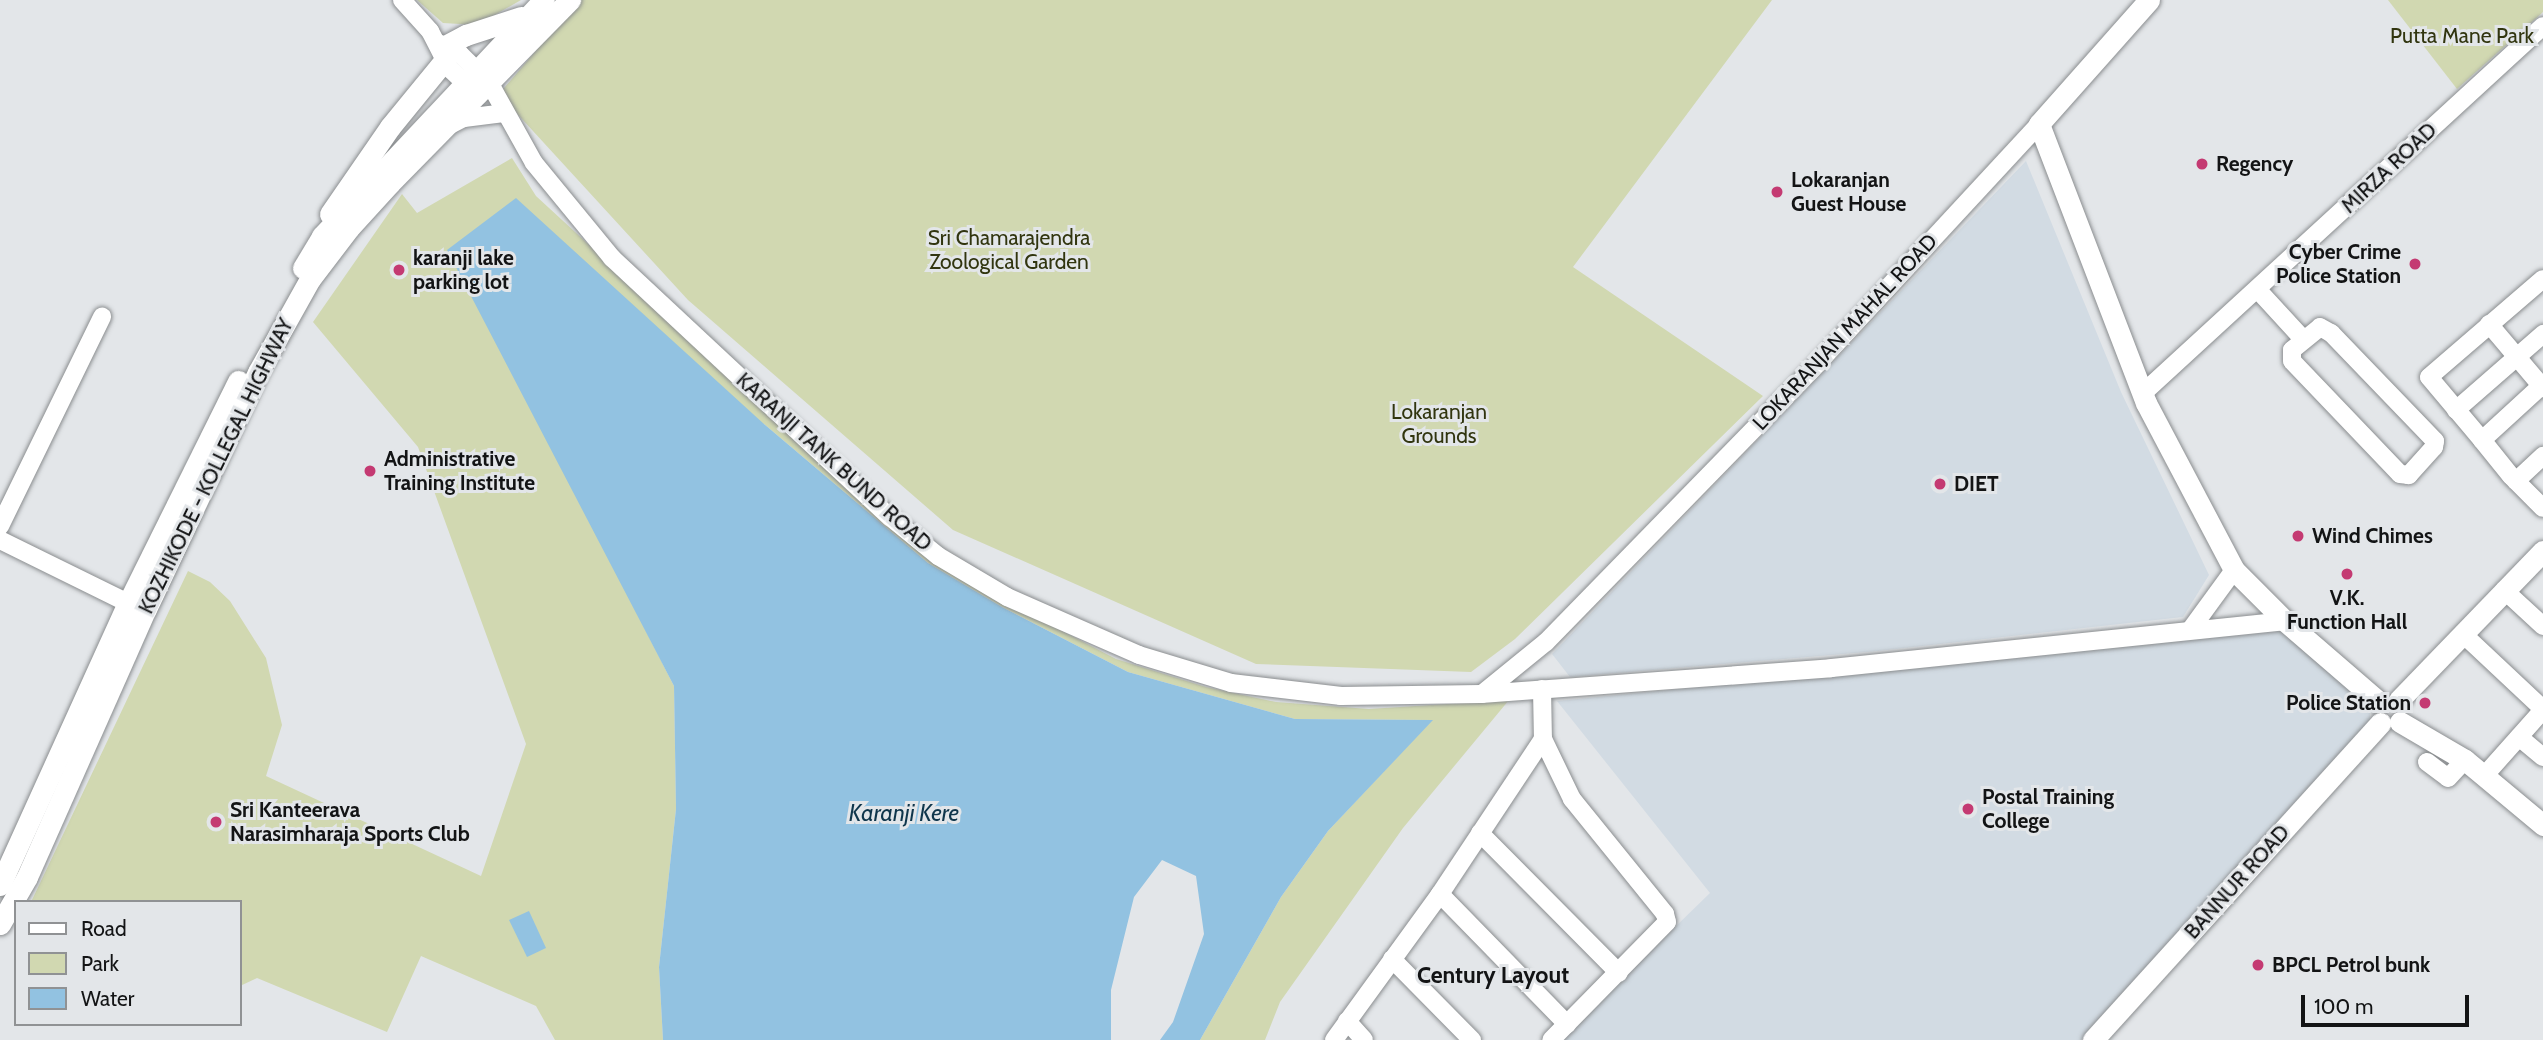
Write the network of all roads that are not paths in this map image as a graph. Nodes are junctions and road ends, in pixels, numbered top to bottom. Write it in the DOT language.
graph roads {
  1 [pos="402,0"];
  2 [pos="570,0"];
  3 [pos="2149,0"];
  4 [pos="536,7"];
  5 [pos="2543,26"];
  6 [pos="442,50"];
  7 [pos="478,83"];
  8 [pos="504,115"];
  9 [pos="2039,124"];
  10 [pos="446,127"];
  11 [pos="322,236"];
  12 [pos="2543,279"];
  13 [pos="2256,289"];
  14 [pos="102,317"];
  15 [pos="2489,324"];
  16 [pos="2543,334"];
  17 [pos="2303,339"];
  18 [pos="2517,357"];
  19 [pos="2540,378"];
  20 [pos="2142,394"];
  21 [pos="2456,410"];
  22 [pos="2482,440"];
  23 [pos="2543,456"];
  24 [pos="2516,481"];
  25 [pos="2543,508"];
  26 [pos="0,526"];
  27 [pos="0,540"];
  28 [pos="2543,551"];
  29 [pos="2234,570"];
  30 [pos="2504,590"];
  31 [pos="128,603"];
  32 [pos="2285,621"];
  33 [pos="2543,626"];
  34 [pos="2191,629"];
  35 [pos="2463,634"];
  36 [pos="1542,690"];
  37 [pos="1481,694"];
  38 [pos="2543,709"];
  39 [pos="2390,712"];
  40 [pos="2519,737"];
  41 [pos="1543,739"];
  42 [pos="2543,757"];
  43 [pos="2465,760"];
  44 [pos="2427,762"];
  45 [pos="2485,775"];
  46 [pos="2543,825"];
  47 [pos="1480,833"];
  48 [pos="3,872"];
  49 [pos="1440,894"];
  50 [pos="14,900"];
  51 [pos="14,900"];
  52 [pos="0,925"];
  53 [pos="1392,959"];
  54 [pos="1619,974"];
  55 [pos="1347,1021"];
  56 [pos="1567,1024"];
  57 [pos="1334,1040"];
  58 [pos="1364,1040"];
  59 [pos="1472,1040"];
  60 [pos="1551,1040"];
  61 [pos="2093,1040"];
  1 -- 6 [label="street"];
  2 -- 7 [label="main road, KOZHIKODE - KOLLEGAL HIGHWAY"];
  3 -- 9 [label="main road, LOKARANJAN MAHAL ROAD"];
  4 -- 6 [label="main road"];
  4 -- 7 [label="main road, KOZHIKODE - KOLLEGAL HIGHWAY"];
  5 -- 13 [label="street, MIRZA ROAD"];
  6 -- 7 [label="street"];
  6 -- 11 [label="main road"];
  7 -- 8 [label="street, KARANJI TANK BUND ROAD"];
  7 -- 10 [label="main road, KOZHIKODE - KOLLEGAL HIGHWAY"];
  7 -- 11 [label="main road, KOZHIKODE - KOLLEGAL HIGHWAY"];
  8 -- 10 [label="street"];
  8 -- 37 [label="street, KARANJI TANK BUND ROAD"];
  9 -- 20 [label="main road"];
  9 -- 37 [label="street, LOKARANJAN MAHAL ROAD"];
  10 -- 50 [label="main road, KOZHIKODE - KOLLEGAL HIGHWAY"];
  11 -- 31 [label="main road, KOZHIKODE - KOLLEGAL HIGHWAY"];
  12 -- 15 [label="street"];
  13 -- 17 [label="street"];
  13 -- 20 [label="street, MIRZA ROAD"];
  14 -- 26 [label="street"];
  15 -- 18 [label="street"];
  15 -- 21 [label="street"];
  16 -- 18 [label="street"];
  17 -- 17 [label="street"];
  18 -- 19 [label="street"];
  18 -- 21 [label="street"];
  19 -- 22 [label="street"];
  20 -- 29 [label="main road"];
  21 -- 22 [label="street"];
  22 -- 24 [label="street"];
  23 -- 24 [label="street"];
  24 -- 25 [label="street"];
  27 -- 31 [label="street"];
  28 -- 30 [label="main road, BANNUR ROAD"];
  29 -- 32 [label="main road"];
  29 -- 34 [label="street"];
  30 -- 33 [label="street"];
  30 -- 35 [label="main road, BANNUR ROAD"];
  31 -- 48 [label="main road, KOZHIKODE - KOLLEGAL HIGHWAY"];
  32 -- 34 [label="street, KARANJI TANK BUND ROAD"];
  32 -- 39 [label="main road"];
  34 -- 36 [label="street, KARANJI TANK BUND ROAD"];
  35 -- 38 [label="street"];
  35 -- 39 [label="main road, BANNUR ROAD"];
  36 -- 37 [label="street, KARANJI TANK BUND ROAD"];
  36 -- 41 [label="street"];
  38 -- 40 [label="street"];
  39 -- 43 [label="main road"];
  39 -- 61 [label="main road, BANNUR ROAD"];
  40 -- 42 [label="street"];
  40 -- 45 [label="street"];
  41 -- 47 [label="street"];
  41 -- 54 [label="street"];
  43 -- 44 [label="street"];
  43 -- 45 [label="main road"];
  45 -- 46 [label="main road"];
  47 -- 49 [label="street"];
  47 -- 54 [label="street"];
  49 -- 53 [label="street"];
  49 -- 56 [label="street"];
  51 -- 52 [label="main road, KOZHIKODE - KOLLEGAL HIGHWAY"];
  53 -- 55 [label="street"];
  53 -- 59 [label="street"];
  54 -- 56 [label="street"];
  55 -- 57 [label="street"];
  55 -- 58 [label="street"];
  56 -- 60 [label="street"];
}
